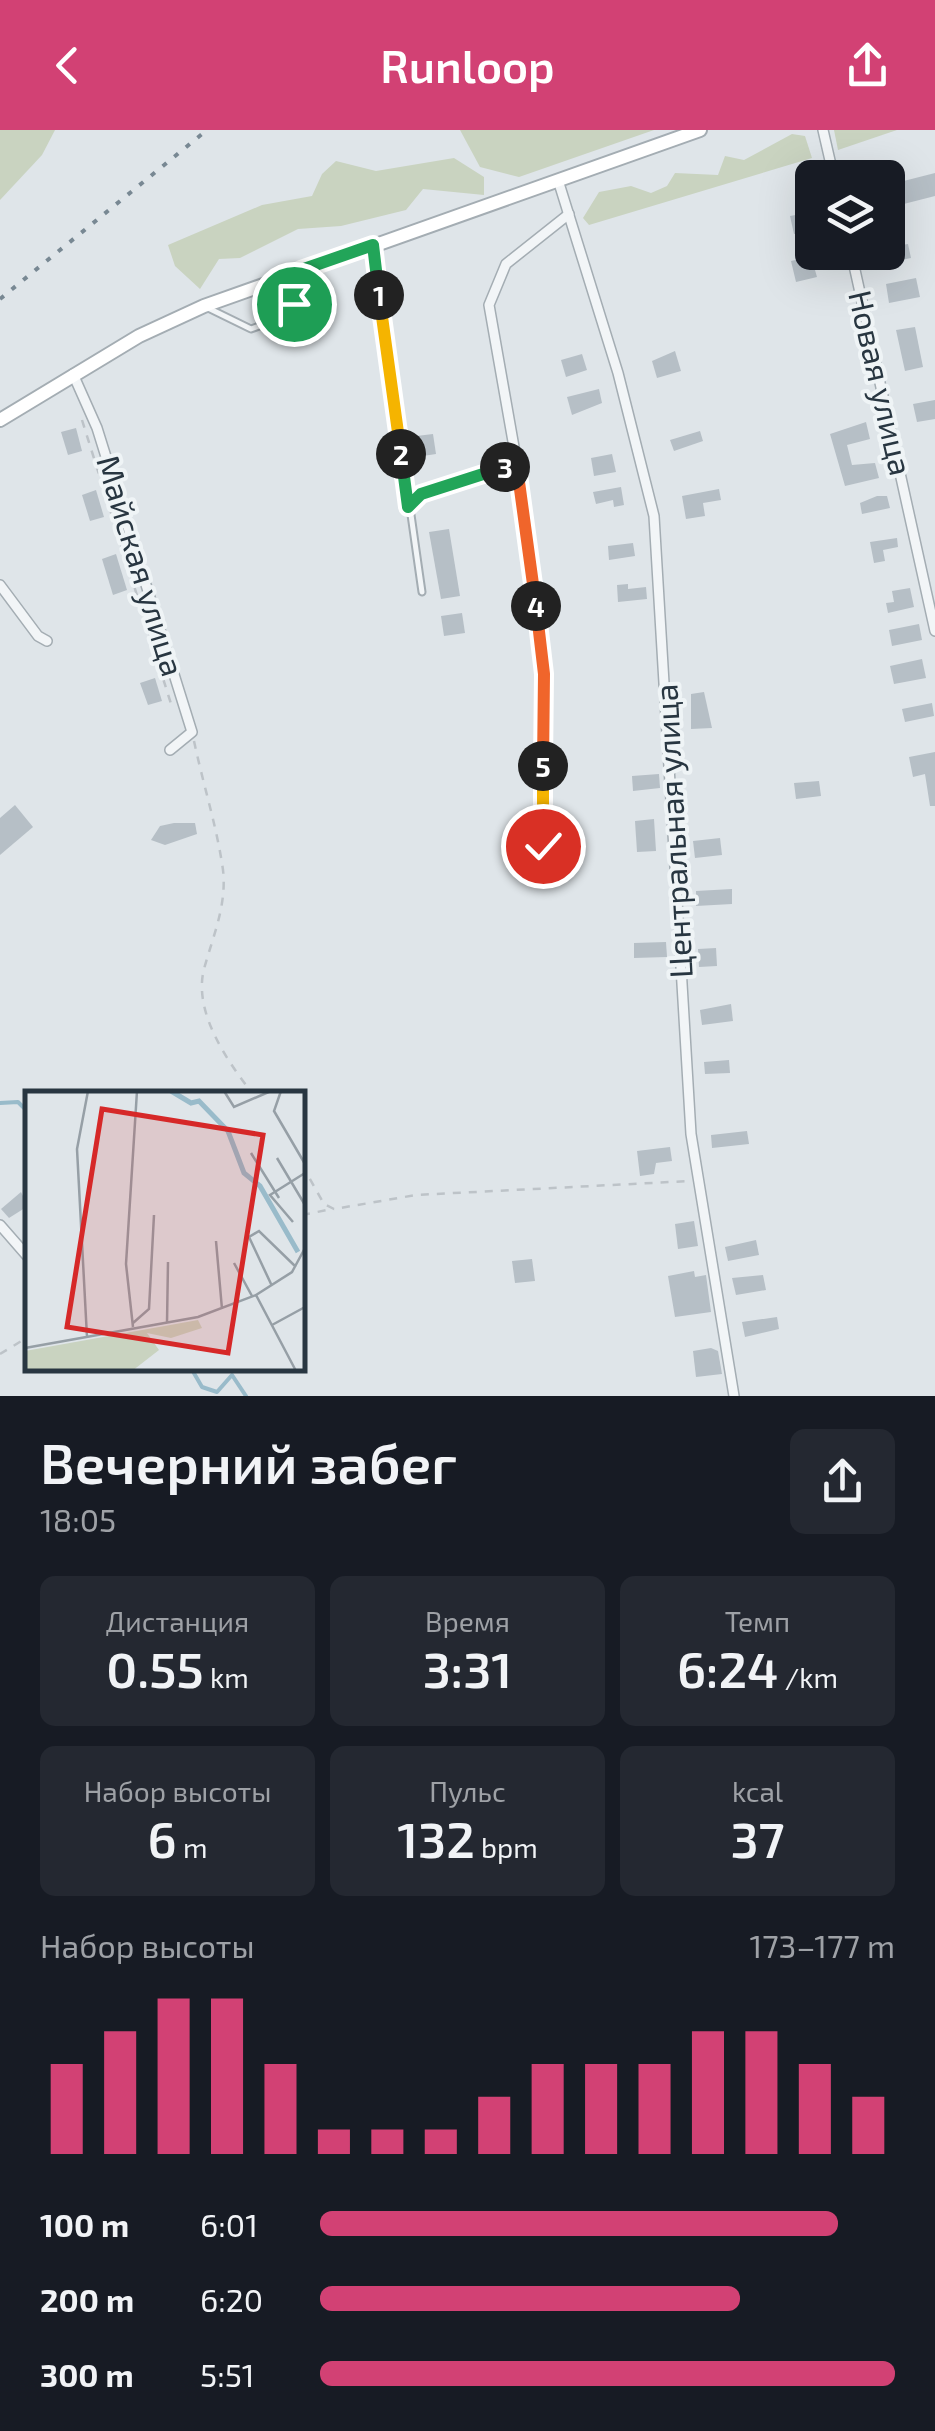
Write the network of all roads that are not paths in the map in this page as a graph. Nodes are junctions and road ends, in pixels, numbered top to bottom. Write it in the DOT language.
graph roads {
  1 [pos="700,130"];
  2 [pos="824,130"];
  3 [pos="830,160"];
  4 [pos="558,180"];
  5 [pos="569,214"];
  6 [pos="373,245"];
  7 [pos="301,270"];
  8 [pos="855,270"];
  9 [pos="204,306"];
  10 [pos="73,374"];
  11 [pos="0,420"];
  12 [pos="516,460"];
  13 [pos="408,507"];
  14 [pos="0,585"];
  15 [pos="422,592"];
  16 [pos="935,631"];
  17 [pos="47,641"];
  18 [pos="170,750"];
  19 [pos="543,846"];
  20 [pos="0,1224"];
  21 [pos="25,1253"];
  22 [pos="734,1396"];
  1 -- 4 [label="main road"];
  2 -- 3 [label="street"];
  4 -- 5 [label="street, Центральная улица"];
  4 -- 6 [label="main road"];
  5 -- 12 [label="street"];
  5 -- 22 [label="street, Центральная улица"];
  6 -- 7 [label="main road"];
  6 -- 13 [label="lane"];
  7 -- 9 [label="main road"];
  7 -- 9 [label="lane"];
  8 -- 16 [label="street, Новая улица"];
  9 -- 10 [label="main road"];
  10 -- 11 [label="main road"];
  10 -- 18 [label="street, Майская улица"];
  12 -- 13 [label="lane"];
  12 -- 19 [label="street"];
  13 -- 15 [label="lane"];
  14 -- 17 [label="street"];
  20 -- 21 [label="street"];
}
